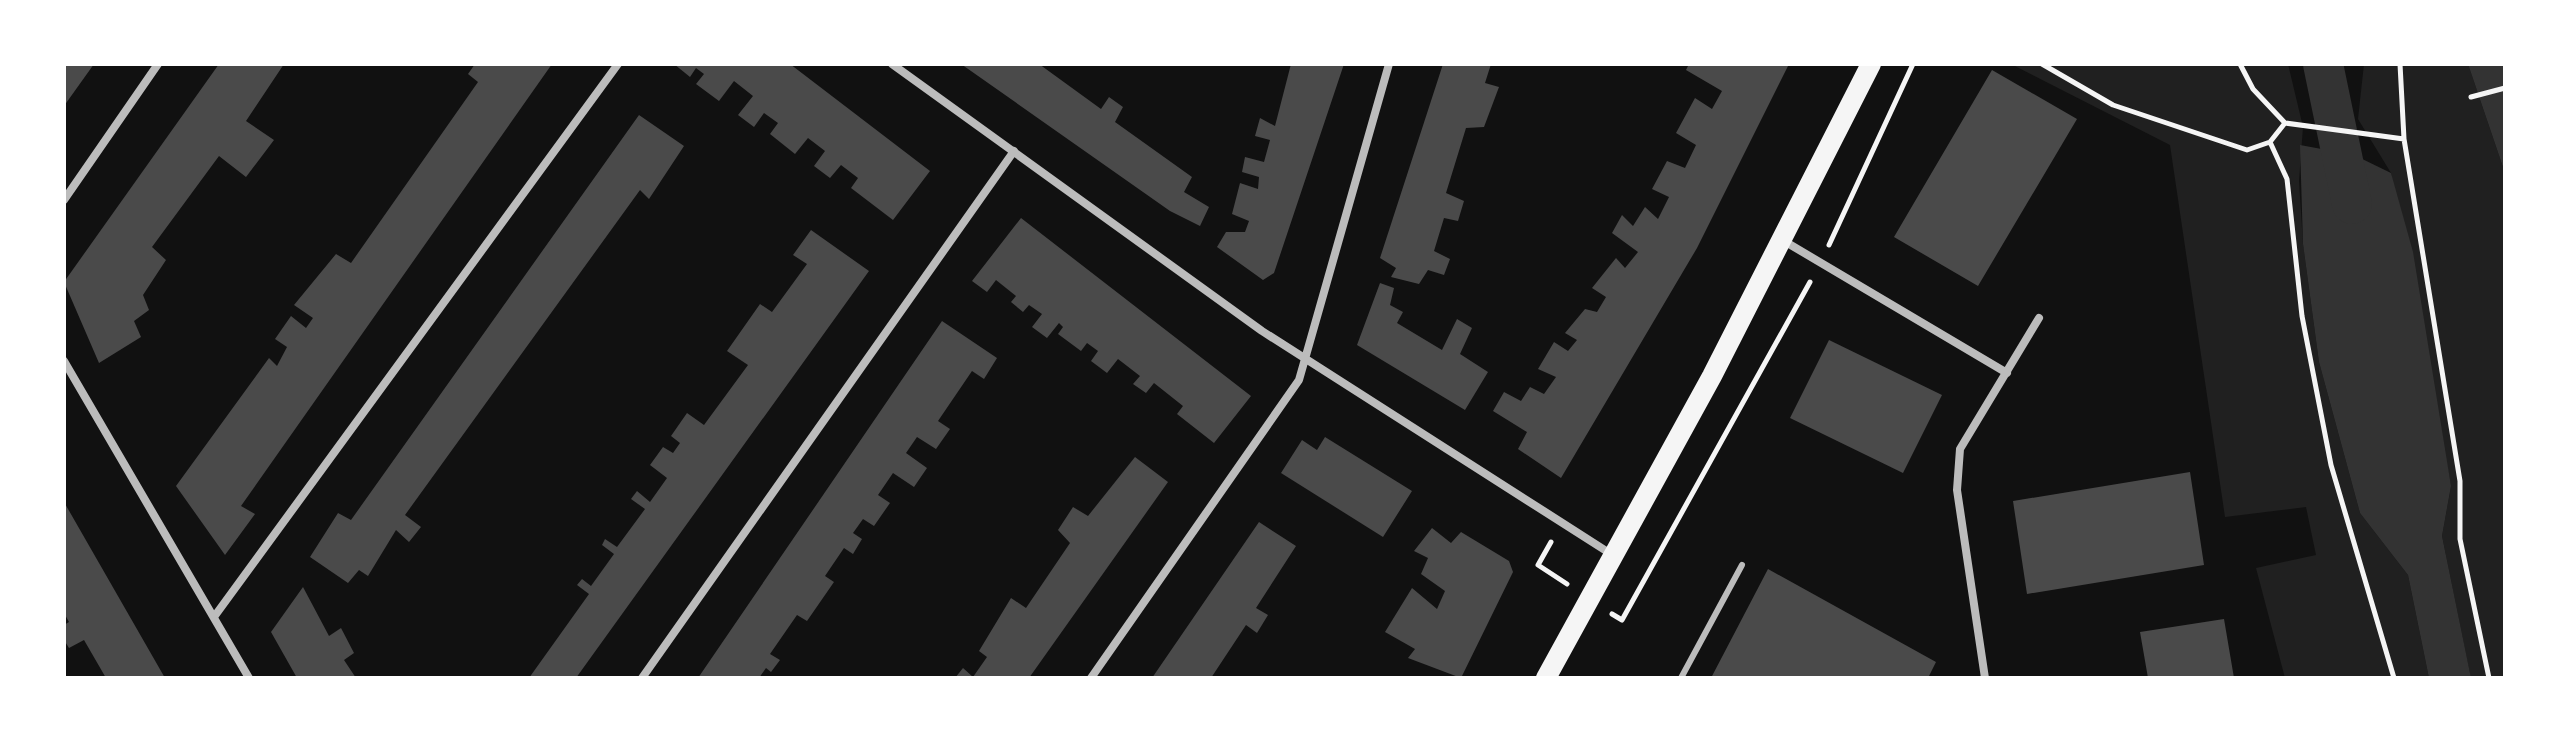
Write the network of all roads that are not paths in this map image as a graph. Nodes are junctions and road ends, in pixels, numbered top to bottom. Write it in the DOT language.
graph roads {
  1 [pos="158,64"];
  2 [pos="618,64"];
  3 [pos="892,64"];
  4 [pos="1389,64"];
  5 [pos="1871,64"];
  6 [pos="1014,151"];
  7 [pos="64,200"];
  8 [pos="1783,240"];
  9 [pos="2039,318"];
  10 [pos="1304,355"];
  11 [pos="64,361"];
  12 [pos="2007,373"];
  13 [pos="1615,557"];
  14 [pos="1742,565"];
  15 [pos="214,617"];
  16 [pos="249,678"];
  17 [pos="642,678"];
  18 [pos="1091,678"];
  19 [pos="1546,678"];
  20 [pos="1681,678"];
  21 [pos="1985,678"];
  1 -- 7 [label="street"];
  2 -- 15 [label="street"];
  3 -- 6 [label="street"];
  4 -- 10 [label="street"];
  5 -- 8 [label="main road"];
  6 -- 10 [label="street"];
  6 -- 17 [label="street"];
  8 -- 12 [label="street"];
  8 -- 13 [label="main road"];
  9 -- 12 [label="street"];
  10 -- 13 [label="street"];
  10 -- 18 [label="street"];
  11 -- 15 [label="street"];
  12 -- 21 [label="street"];
  13 -- 19 [label="main road"];
  14 -- 20 [label="lane"];
  15 -- 16 [label="street"];
}
